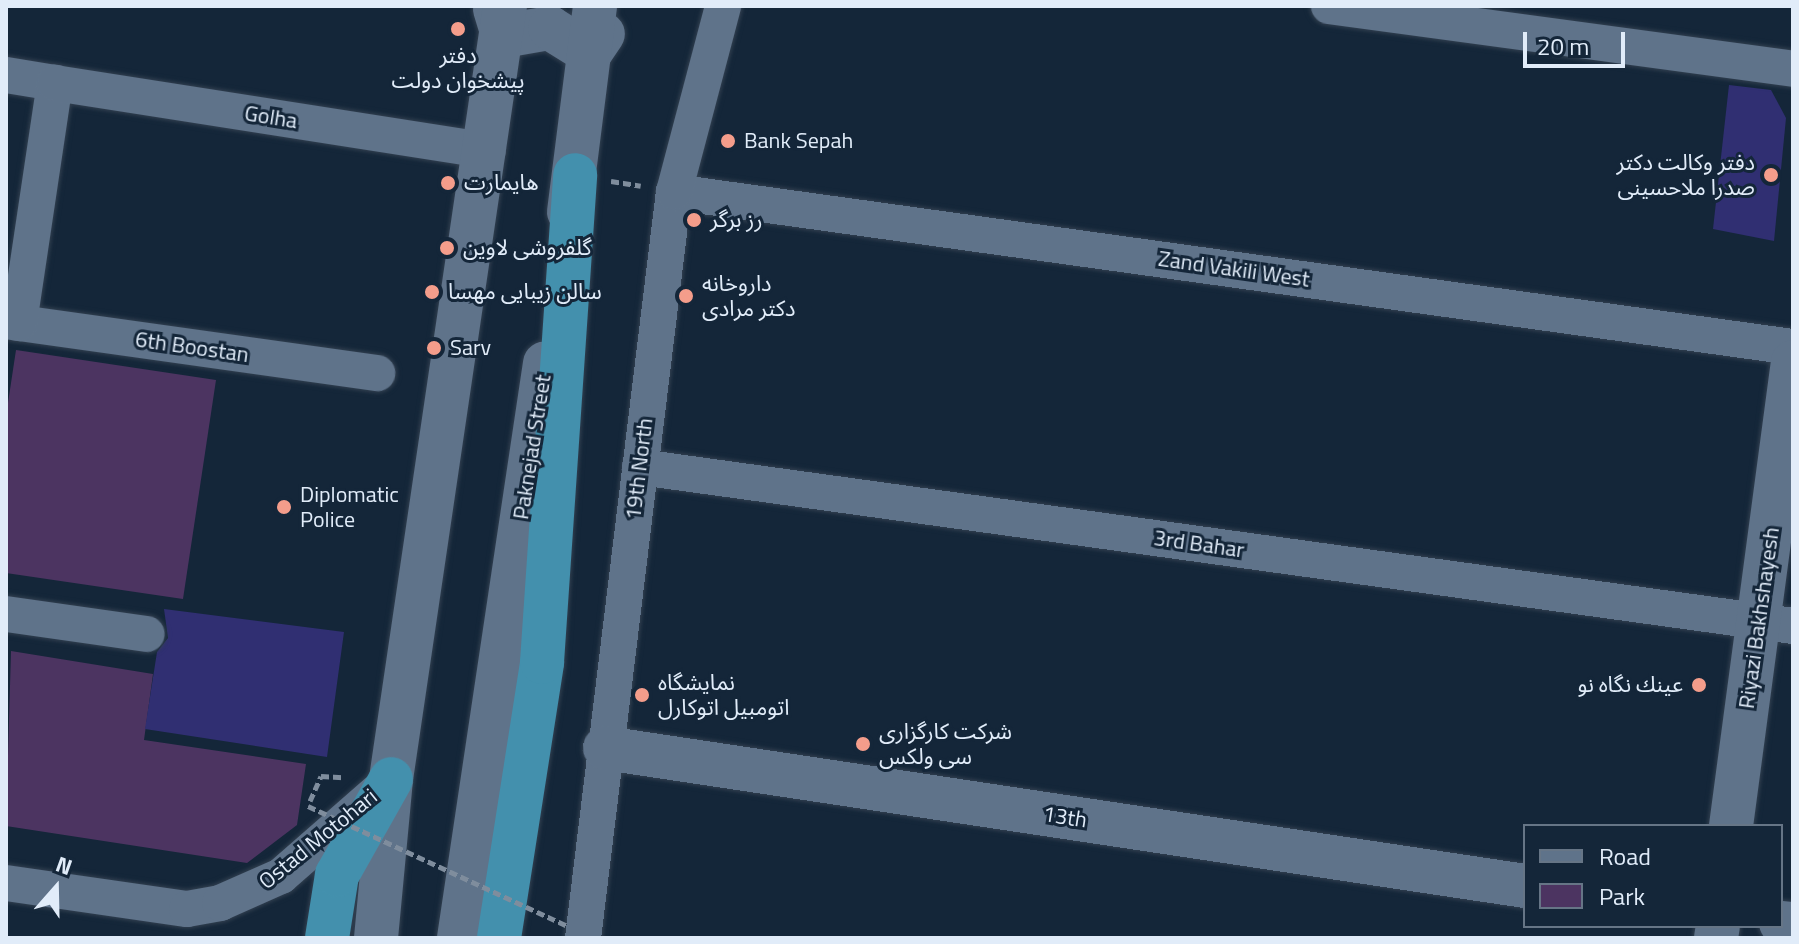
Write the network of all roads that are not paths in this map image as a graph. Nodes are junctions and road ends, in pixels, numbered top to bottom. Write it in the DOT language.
graph roads {
  1 [pos="595,6"];
  2 [pos="623,6"];
  3 [pos="723,6"];
  4 [pos="1329,6"];
  5 [pos="501,16"];
  6 [pos="590,53"];
  7 [pos="1793,69"];
  8 [pos="6,75"];
  9 [pos="55,83"];
  10 [pos="488,151"];
  11 [pos="575,175"];
  12 [pos="674,192"];
  13 [pos="13,322"];
  14 [pos="1793,347"];
  15 [pos="1793,362"];
  16 [pos="377,373"];
  17 [pos="640,467"];
  18 [pos="6,614"];
  19 [pos="1776,624"];
  20 [pos="147,634"];
  21 [pos="605,748"];
  22 [pos="391,779"];
  23 [pos="1731,824"];
  24 [pos="6,883"];
  25 [pos="1523,886"];
  26 [pos="576,932"];
  27 [pos="327,938"];
  28 [pos="376,938"];
  29 [pos="459,938"];
  30 [pos="499,938"];
  1 -- 6 [label="main road, Paknejad Street"];
  2 -- 6 [label="main road"];
  3 -- 12 [label="street, 19th North"];
  4 -- 7 [label="street"];
  5 -- 6 [label="main road"];
  5 -- 10 [label="main road"];
  6 -- 11 [label="main road, Paknejad Street"];
  8 -- 9 [label="street, Golha"];
  9 -- 10 [label="street, Golha"];
  9 -- 13 [label="street"];
  10 -- 22 [label="main road"];
  11 -- 29 [label="main road, Paknejad Street"];
  11 -- 30 [label="highway"];
  12 -- 14 [label="street, Zand Vakili West"];
  12 -- 17 [label="street, 19th North"];
  13 -- 16 [label="street, 6th Boostan"];
  15 -- 19 [label="main road, Riyazi Bakhshayesh"];
  17 -- 19 [label="street, 3rd Bahar"];
  17 -- 21 [label="street, 19th North"];
  18 -- 20 [label="street"];
  19 -- 23 [label="main road, Riyazi Bakhshayesh"];
  21 -- 25 [label="main road, 13th"];
  21 -- 26 [label="street, 19th North"];
  22 -- 24 [label="street, Ostad Motohari"];
  22 -- 27 [label="highway"];
  22 -- 28 [label="main road"];
}
